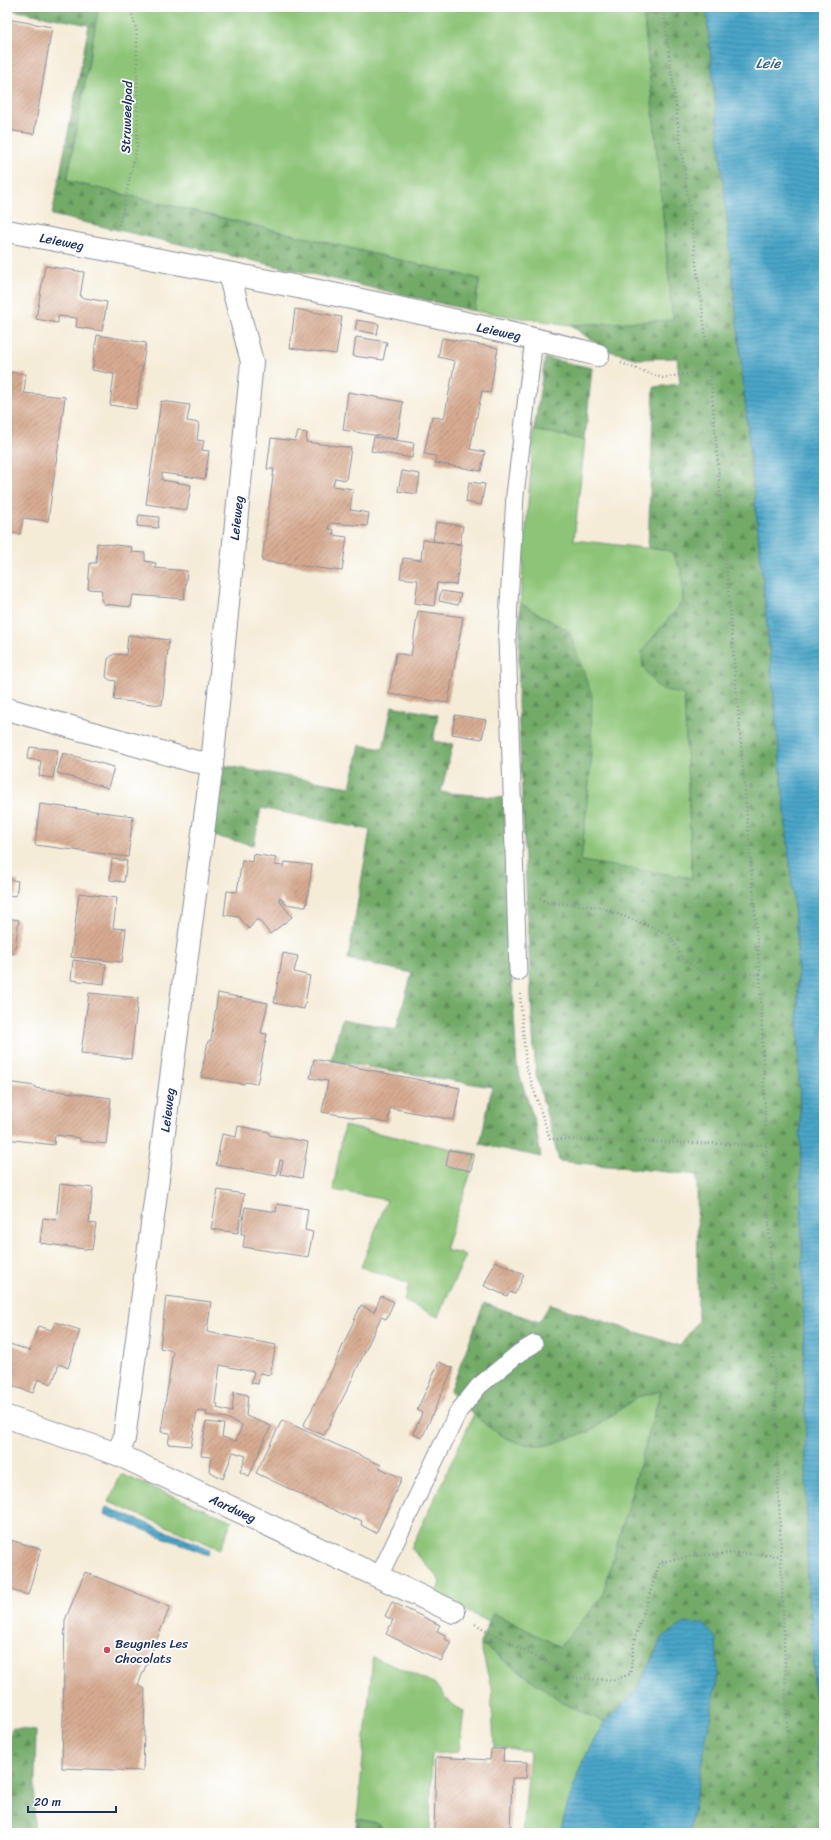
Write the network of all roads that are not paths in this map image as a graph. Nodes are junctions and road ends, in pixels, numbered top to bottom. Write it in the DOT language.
graph roads {
  1 [pos="7,231"];
  2 [pos="234,274"];
  3 [pos="534,339"];
  4 [pos="598,355"];
  5 [pos="7,709"];
  6 [pos="212,764"];
  7 [pos="518,972"];
  8 [pos="534,1344"];
  9 [pos="7,1417"];
  10 [pos="117,1454"];
  11 [pos="379,1576"];
  12 [pos="454,1612"];
  1 -- 2 [label="street, Leieweg"];
  2 -- 3 [label="street, Leieweg"];
  2 -- 6 [label="street, Leieweg"];
  3 -- 4 [label="street, Leieweg"];
  3 -- 7 [label="lane"];
  5 -- 6 [label="street"];
  6 -- 10 [label="street, Leieweg"];
  8 -- 11 [label="lane"];
  9 -- 10 [label="street, Aardweg"];
  10 -- 11 [label="street, Aardweg"];
  11 -- 12 [label="street, Aardweg"];
}
